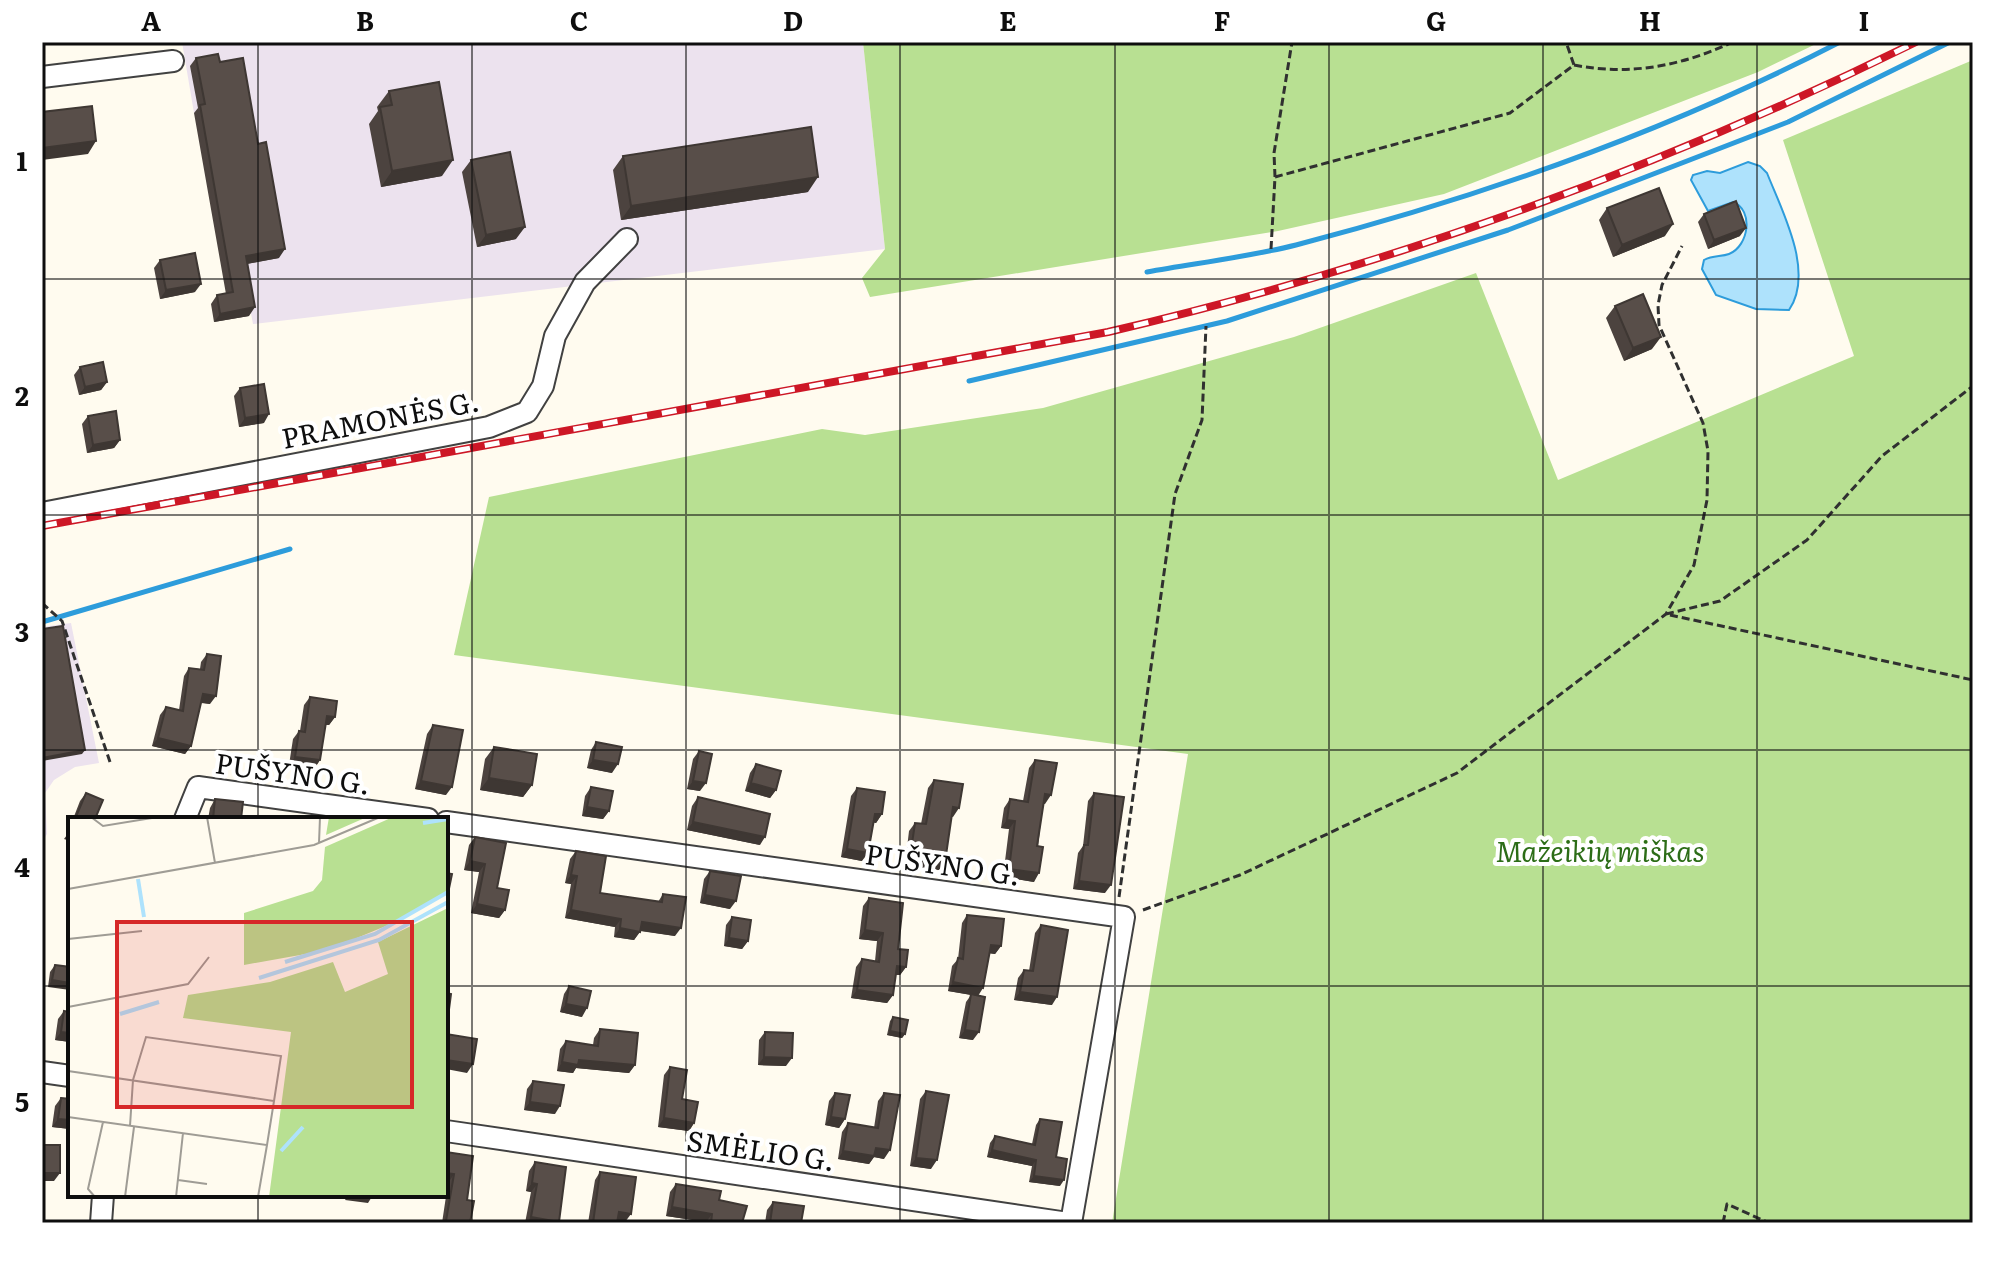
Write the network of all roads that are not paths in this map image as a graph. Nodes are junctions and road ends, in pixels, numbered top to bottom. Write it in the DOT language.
graph roads {
  1 [pos="173,61"];
  2 [pos="42,77"];
  3 [pos="627,239"];
  4 [pos="42,513"];
  5 [pos="186,817"];
  6 [pos="414,817"];
  7 [pos="448,822"];
  8 [pos="42,1072"];
  9 [pos="68,1076"];
  10 [pos="448,1131"];
  11 [pos="103,1197"];
  12 [pos="101,1223"];
  13 [pos="1069,1223"];
  1 -- 2 [label="street"];
  3 -- 4 [label="street, PRAMONĖS G."];
  5 -- 6 [label="street, PUŠYNO G."];
  7 -- 13 [label="street, PUŠYNO G."];
  8 -- 9 [label="street"];
  10 -- 13 [label="street, SMĖLIO G."];
  11 -- 12 [label="street"];
}
